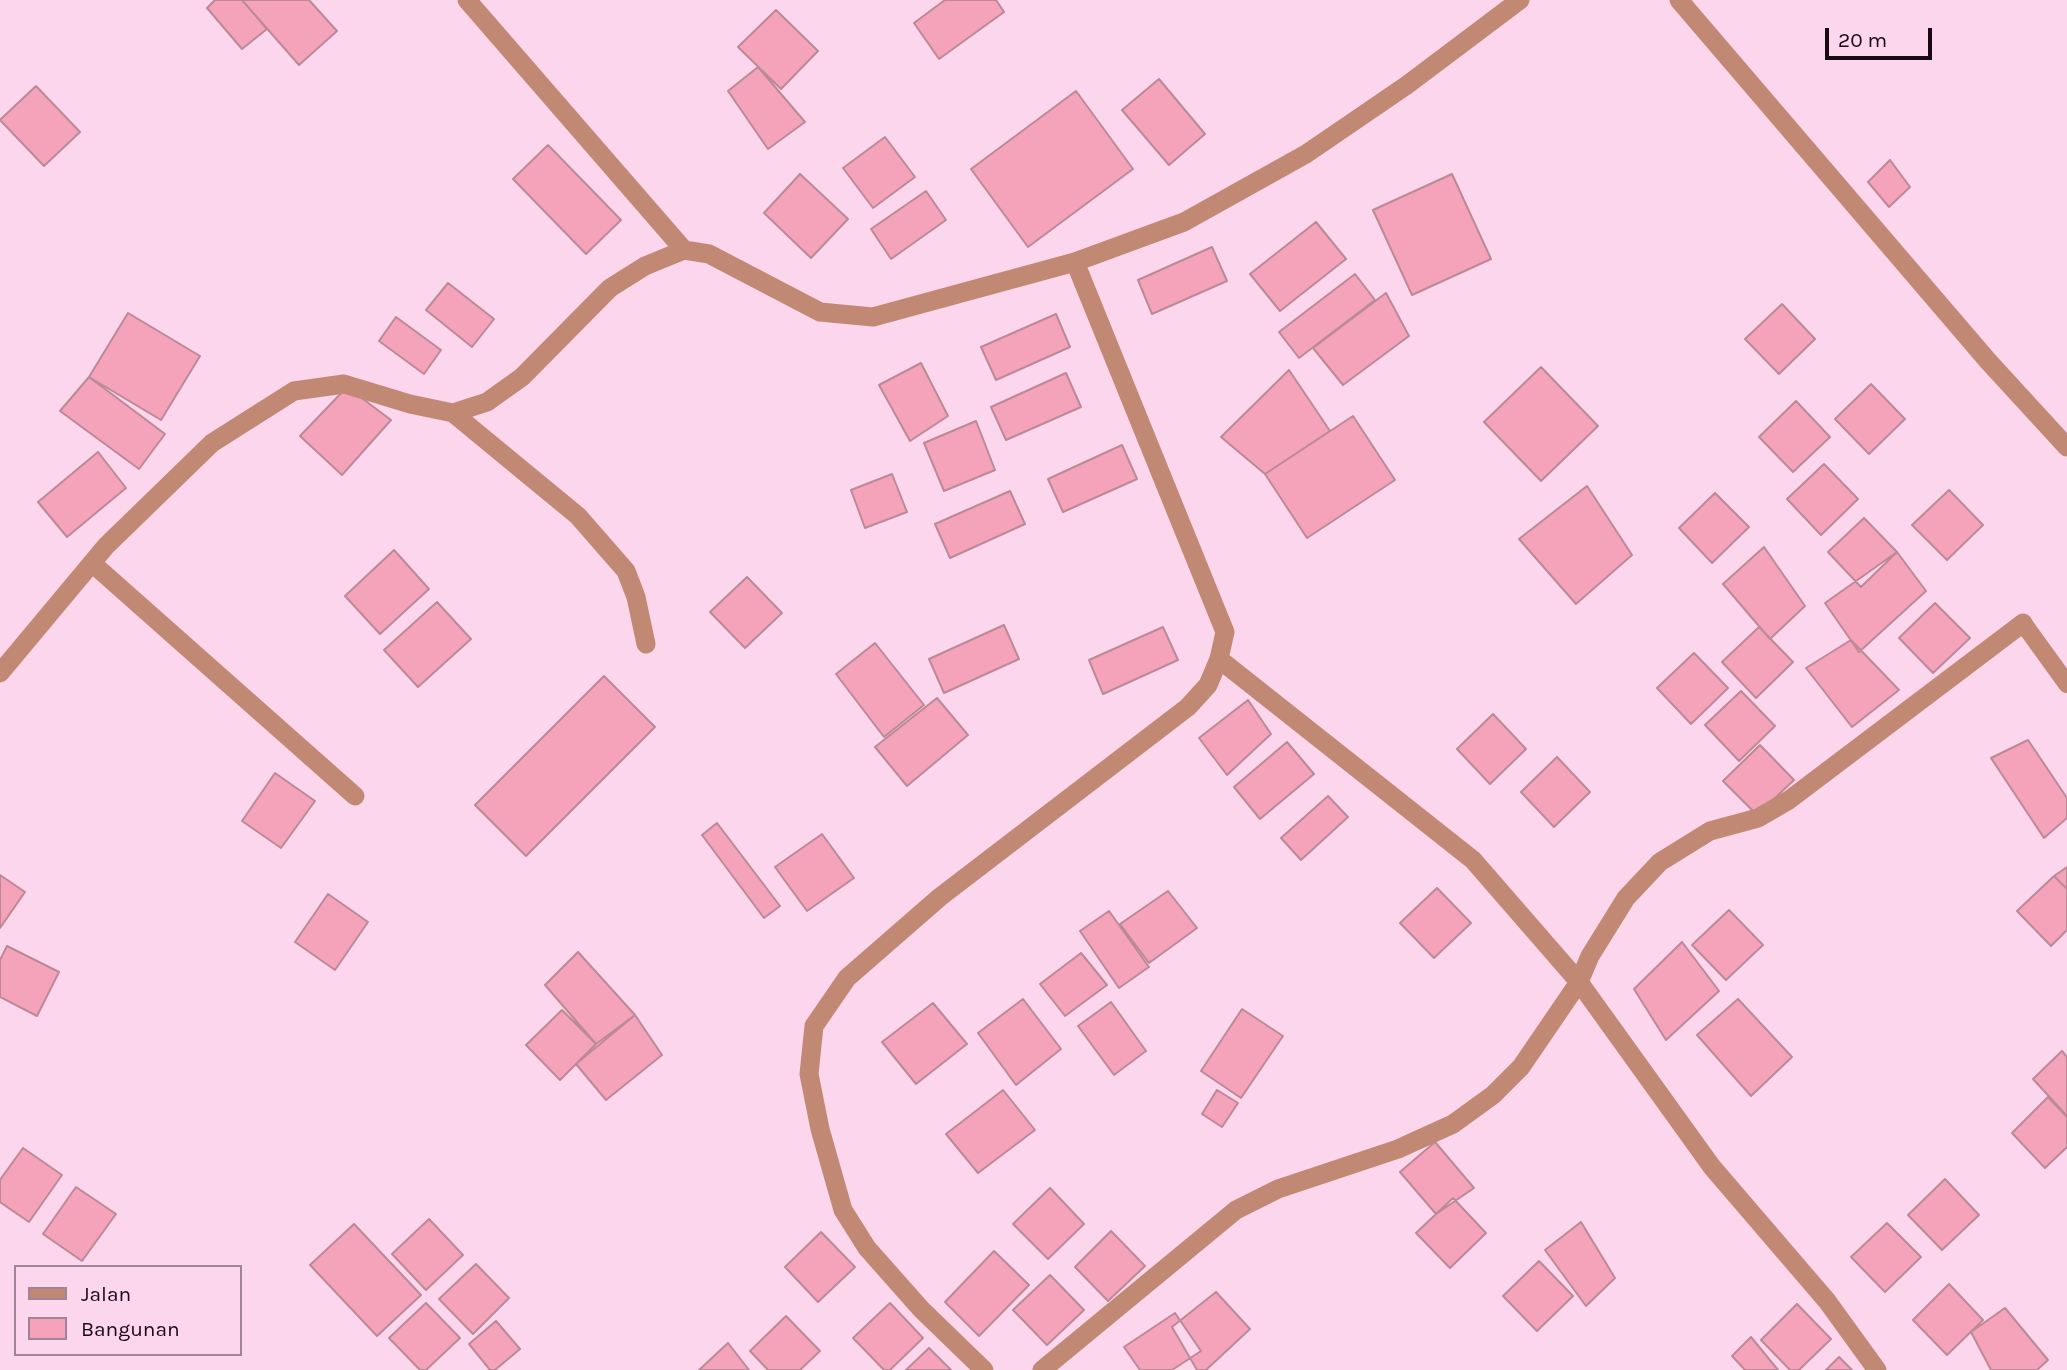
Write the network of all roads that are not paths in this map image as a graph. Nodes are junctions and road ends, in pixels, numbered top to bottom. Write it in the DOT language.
graph roads {
  1 [pos="467,0"];
  2 [pos="1520,0"];
  3 [pos="1679,0"];
  4 [pos="684,250"];
  5 [pos="1075,262"];
  6 [pos="453,413"];
  7 [pos="2067,447"];
  8 [pos="92,563"];
  9 [pos="2023,623"];
  10 [pos="646,644"];
  11 [pos="1219,659"];
  12 [pos="0,673"];
  13 [pos="2067,684"];
  14 [pos="355,796"];
  15 [pos="1579,982"];
  16 [pos="984,1370"];
  17 [pos="1042,1370"];
  18 [pos="1877,1370"];
  1 -- 4 [label="street"];
  2 -- 5 [label="street"];
  3 -- 7 [label="street"];
  4 -- 5 [label="street"];
  4 -- 6 [label="street"];
  5 -- 11 [label="street"];
  6 -- 8 [label="street"];
  6 -- 10 [label="street"];
  8 -- 12 [label="street"];
  8 -- 14 [label="street"];
  9 -- 13 [label="lane"];
  9 -- 15 [label="street"];
  11 -- 15 [label="street"];
  11 -- 16 [label="street"];
  15 -- 17 [label="street"];
  15 -- 18 [label="street"];
}
